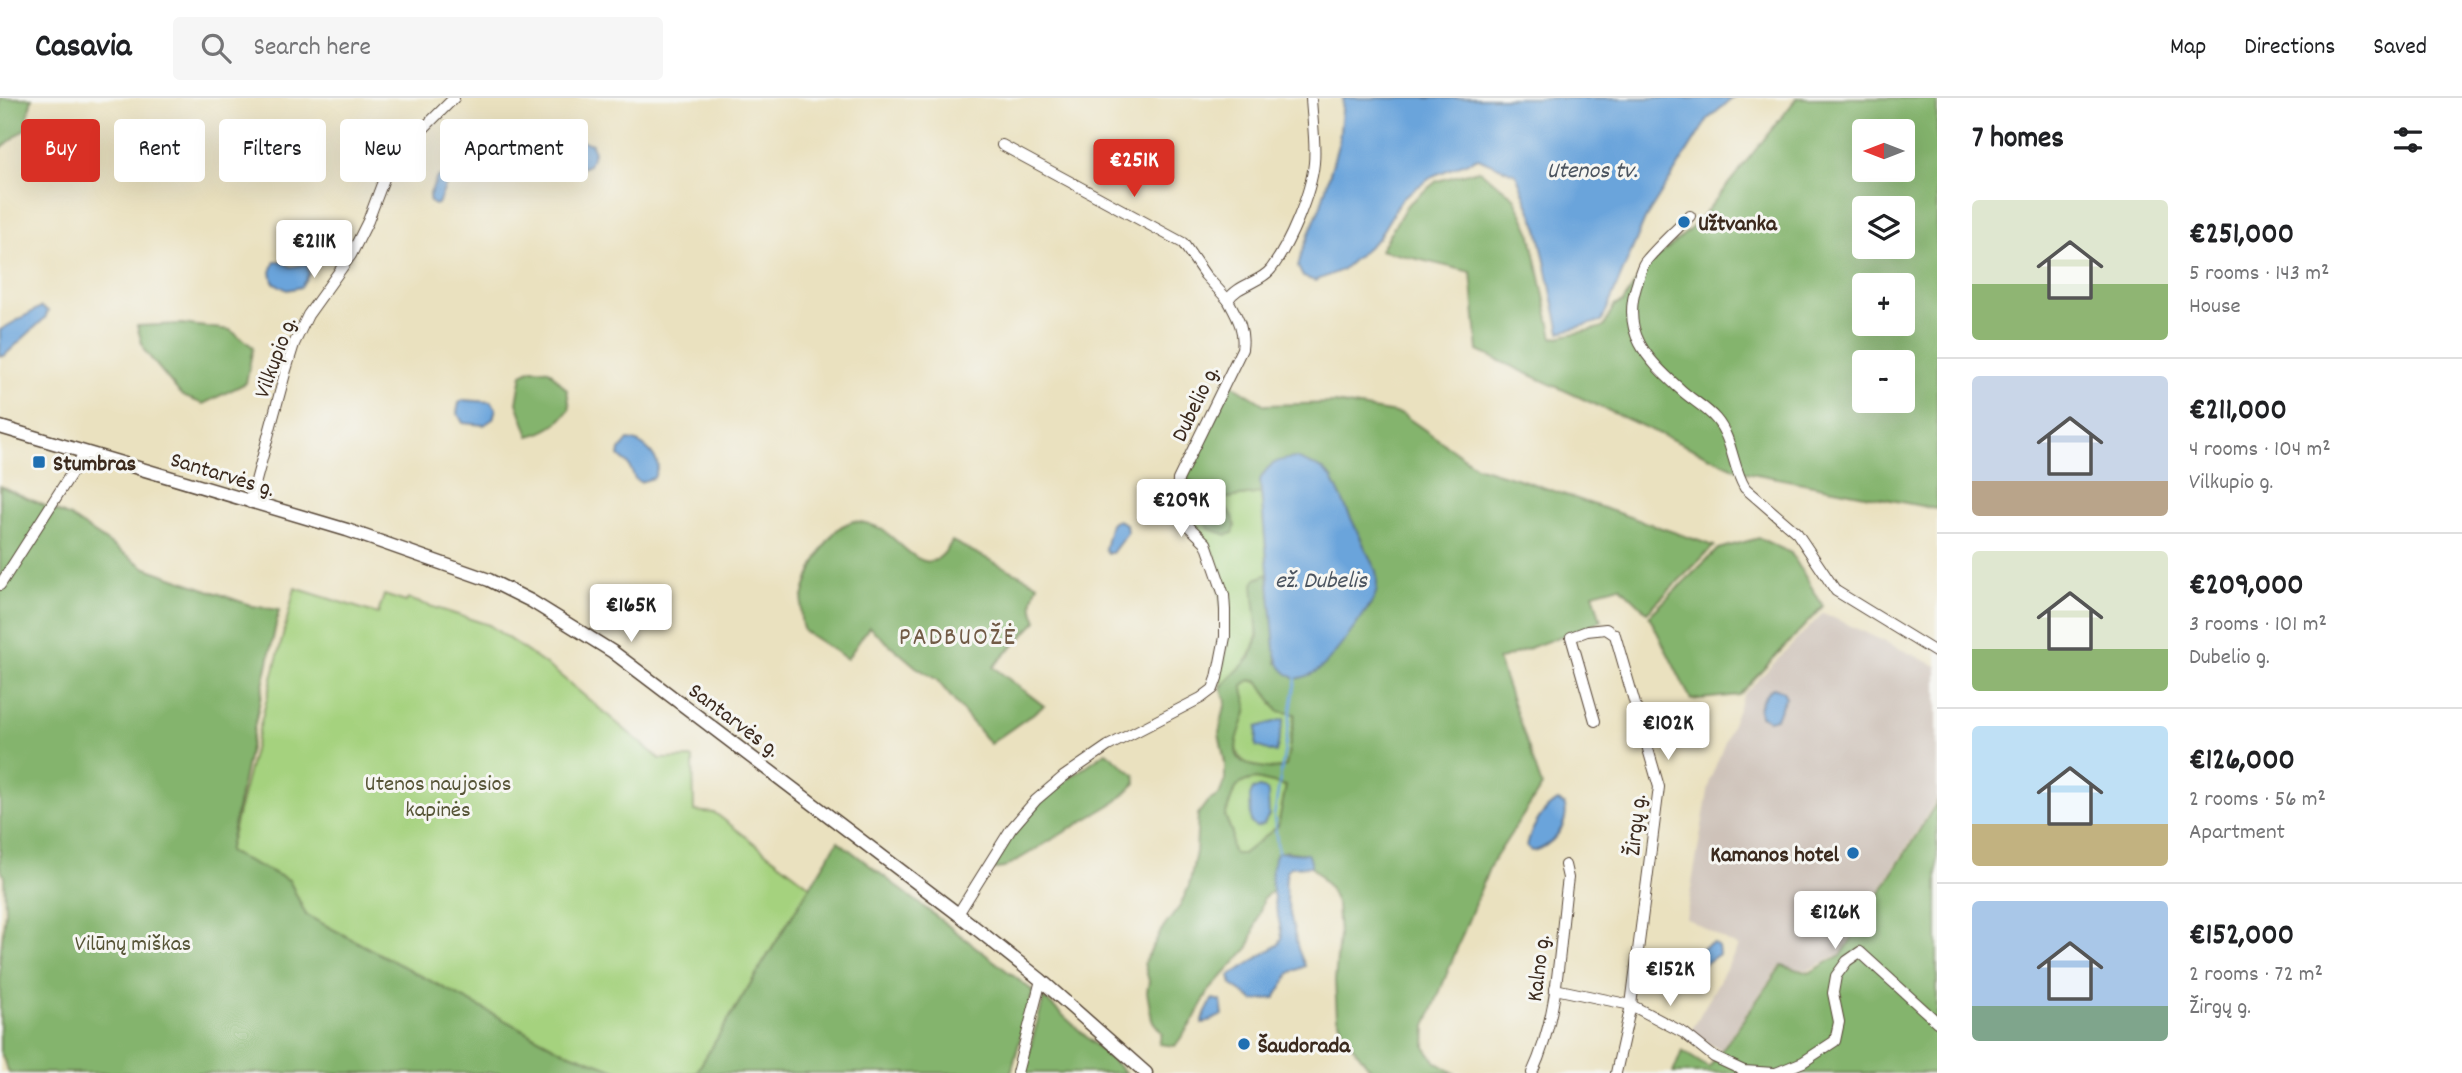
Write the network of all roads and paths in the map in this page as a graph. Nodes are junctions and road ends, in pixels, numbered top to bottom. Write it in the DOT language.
graph roads {
  1 [pos="454,98"];
  2 [pos="1311,98"];
  3 [pos="1002,145"];
  4 [pos="1690,216"];
  5 [pos="1227,300"];
  6 [pos="0,427"];
  7 [pos="85,453"];
  8 [pos="250,503"];
  9 [pos="0,585"];
  10 [pos="1937,653"];
  11 [pos="1595,721"];
  12 [pos="1565,865"];
  13 [pos="958,914"];
  14 [pos="1041,979"];
  15 [pos="1555,989"];
  16 [pos="1631,1005"];
  17 [pos="1937,1022"];
  18 [pos="1017,1073"];
  19 [pos="1146,1073"];
  20 [pos="1532,1073"];
  21 [pos="1616,1073"];
  22 [pos="1775,1073"];
  1 -- 8 [label="street, Vilkupio g."];
  2 -- 5 [label="street"];
  3 -- 5 [label="street, Dubelio g."];
  4 -- 10 [label="street"];
  5 -- 13 [label="street, Dubelio g."];
  6 -- 7 [label="main road, Santarvės g."];
  7 -- 8 [label="main road, Santarvės g."];
  7 -- 9 [label="street"];
  8 -- 13 [label="main road, Santarvės g."];
  11 -- 16 [label="street, Žirgų g."];
  12 -- 15 [label="street, Kalno g."];
  13 -- 14 [label="main road, Santarvės g."];
  14 -- 18 [label="street"];
  14 -- 19 [label="main road, Santarvės g."];
  15 -- 16 [label="street"];
  15 -- 20 [label="street, Kalno g."];
  16 -- 21 [label="street, Žirgų g."];
  16 -- 22 [label="street"];
  17 -- 22 [label="street"];
}
